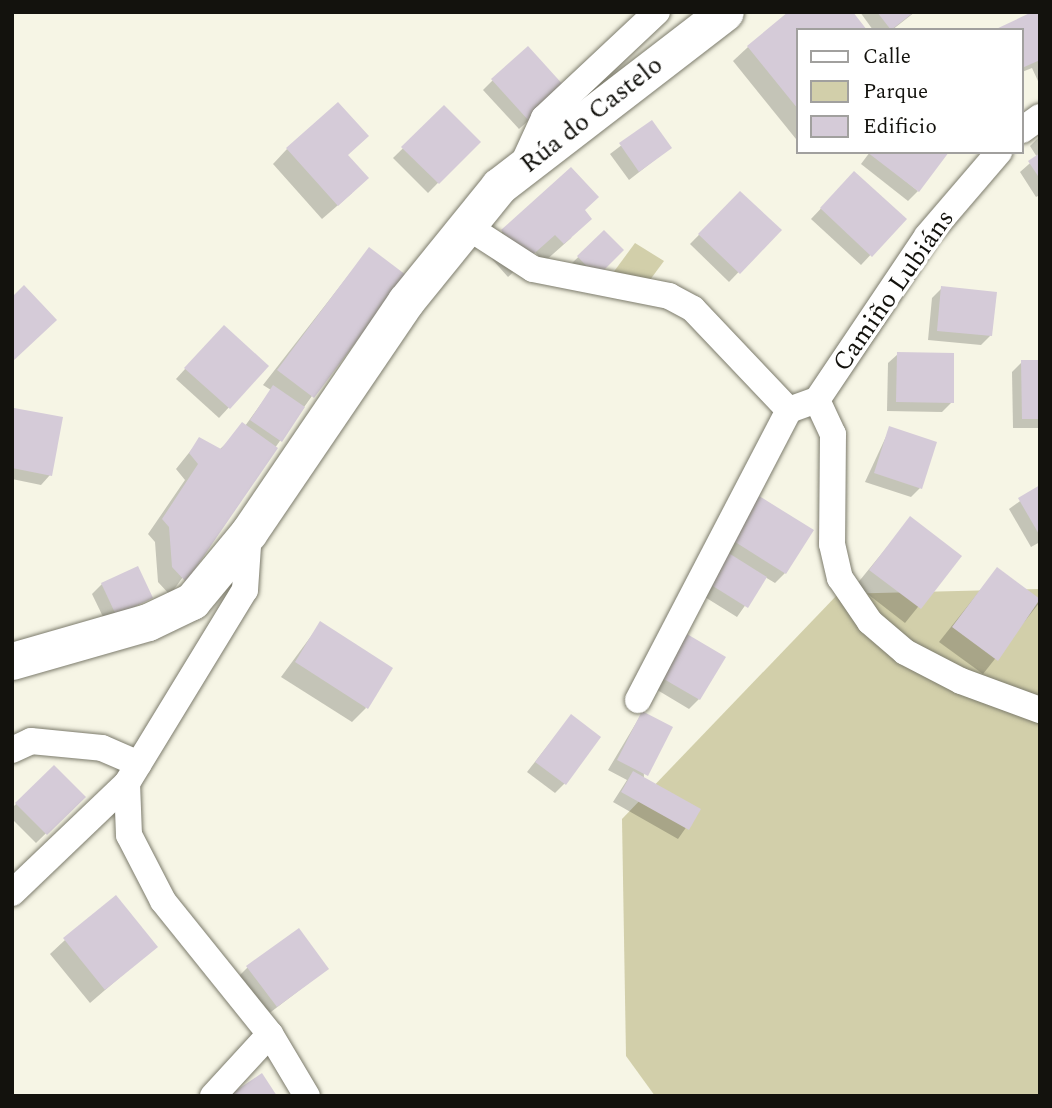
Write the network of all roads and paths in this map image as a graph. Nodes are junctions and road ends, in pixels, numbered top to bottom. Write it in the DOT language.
graph roads {
  1 [pos="657,12"];
  2 [pos="725,12"];
  3 [pos="1040,117"];
  4 [pos="1024,129"];
  5 [pos="997,154"];
  6 [pos="521,169"];
  7 [pos="465,225"];
  8 [pos="817,400"];
  9 [pos="789,410"];
  10 [pos="249,532"];
  11 [pos="12,662"];
  12 [pos="638,700"];
  13 [pos="1040,710"];
  14 [pos="12,750"];
  15 [pos="133,773"];
  16 [pos="12,894"];
  17 [pos="270,1034"];
  18 [pos="213,1096"];
  19 [pos="307,1096"];
  1 -- 6 [label="street"];
  2 -- 6 [label="street, Rúa do Castelo"];
  3 -- 4 [label="street"];
  5 -- 8 [label="street, Camiño Lubiáns"];
  6 -- 7 [label="street, Rúa do Castelo"];
  7 -- 9 [label="street"];
  7 -- 10 [label="street, Rúa do Castelo"];
  8 -- 9 [label="street"];
  8 -- 13 [label="street"];
  9 -- 12 [label="street"];
  10 -- 11 [label="street, Rúa do Castelo"];
  10 -- 15 [label="street"];
  14 -- 15 [label="street"];
  15 -- 16 [label="street"];
  15 -- 17 [label="street"];
  17 -- 18 [label="street"];
  17 -- 19 [label="street"];
}
